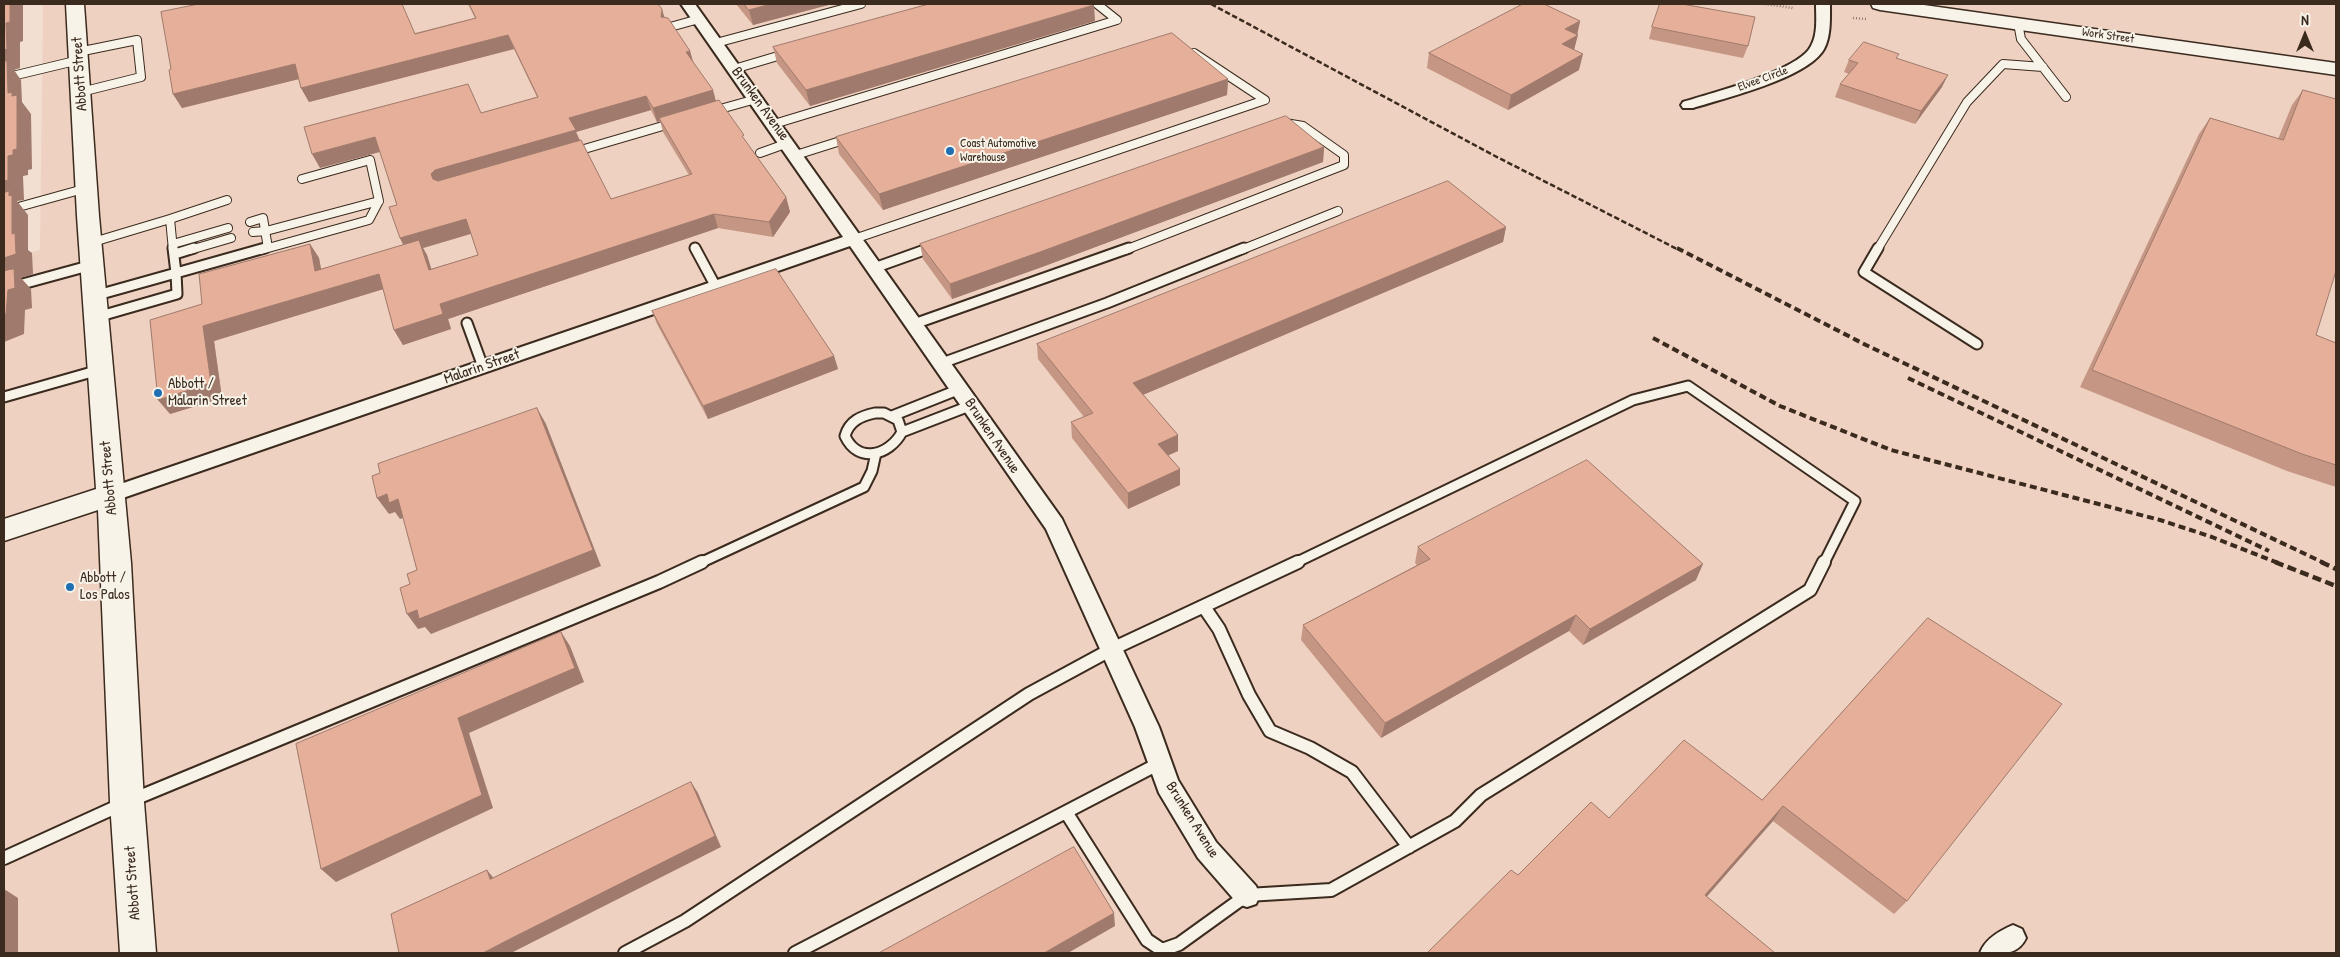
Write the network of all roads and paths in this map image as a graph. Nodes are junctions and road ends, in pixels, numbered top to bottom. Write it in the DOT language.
graph roads {
  1 [pos="75,4"];
  2 [pos="861,4"];
  3 [pos="1098,4"];
  4 [pos="1765,4"];
  5 [pos="1823,4"];
  6 [pos="1880,4"];
  7 [pos="1793,8"];
  8 [pos="694,12"];
  9 [pos="2018,23"];
  10 [pos="670,27"];
  11 [pos="716,43"];
  12 [pos="1186,48"];
  13 [pos="800,50"];
  14 [pos="78,56"];
  15 [pos="2043,67"];
  16 [pos="734,68"];
  17 [pos="2336,69"];
  18 [pos="4,78"];
  19 [pos="81,92"];
  20 [pos="2066,97"];
  21 [pos="756,99"];
  22 [pos="1688,105"];
  23 [pos="709,113"];
  24 [pos="680,121"];
  25 [pos="774,124"];
  26 [pos="1275,127"];
  27 [pos="862,135"];
  28 [pos="792,150"];
  29 [pos="760,153"];
  30 [pos="567,154"];
  31 [pos="302,179"];
  32 [pos="86,188"];
  33 [pos="227,200"];
  34 [pos="379,201"];
  35 [pos="4,211"];
  36 [pos="1338,211"];
  37 [pos="170,219"];
  38 [pos="250,222"];
  39 [pos="228,228"];
  40 [pos="266,231"];
  41 [pos="253,235"];
  42 [pos="854,239"];
  43 [pos="231,242"];
  44 [pos="173,244"];
  45 [pos="939,245"];
  46 [pos="268,248"];
  47 [pos="695,248"];
  48 [pos="91,254"];
  49 [pos="175,258"];
  50 [pos="874,268"];
  51 [pos="176,273"];
  52 [pos="716,286"];
  53 [pos="4,289"];
  54 [pos="96,306"];
  55 [pos="467,323"];
  56 [pos="914,324"];
  57 [pos="1977,344"];
  58 [pos="942,363"];
  59 [pos="482,367"];
  60 [pos="100,369"];
  61 [pos="960,389"];
  62 [pos="4,397"];
  63 [pos="972,405"];
  64 [pos="892,416"];
  65 [pos="902,432"];
  66 [pos="876,453"];
  67 [pos="110,495"];
  68 [pos="4,530"];
  69 [pos="1204,607"];
  70 [pos="1112,649"];
  71 [pos="1160,763"];
  72 [pos="127,802"];
  73 [pos="1066,812"];
  74 [pos="1409,847"];
  75 [pos="4,858"];
  76 [pos="1247,895"];
  77 [pos="138,953"];
  78 [pos="625,953"];
  79 [pos="796,953"];
  1 -- 14 [label="main road, Abbott Street"];
  2 -- 11 [label="lane"];
  3 -- 25 [label="lane"];
  4 -- 7 [label="path"];
  5 -- 22 [label="street, Elvee Circle"];
  6 -- 9 [label="main road, Work Street"];
  8 -- 10 [label="lane"];
  8 -- 11 [label="street, Brunken Avenue"];
  9 -- 15 [label="lane"];
  9 -- 17 [label="main road, Work Street"];
  11 -- 16 [label="street, Brunken Avenue"];
  12 -- 42 [label="lane"];
  13 -- 16 [label="lane"];
  14 -- 18 [label="lane"];
  14 -- 19 [label="main road, Abbott Street"];
  14 -- 19 [label="lane"];
  15 -- 20 [label="lane"];
  15 -- 57 [label="lane"];
  16 -- 21 [label="street, Brunken Avenue"];
  19 -- 32 [label="main road, Abbott Street"];
  21 -- 23 [label="lane"];
  21 -- 25 [label="street, Brunken Avenue"];
  24 -- 30 [label="lane"];
  25 -- 28 [label="street, Brunken Avenue"];
  26 -- 56 [label="lane"];
  27 -- 28 [label="lane"];
  28 -- 29 [label="lane"];
  28 -- 42 [label="street, Brunken Avenue"];
  31 -- 34 [label="lane"];
  32 -- 35 [label="lane"];
  32 -- 48 [label="main road, Abbott Street"];
  33 -- 37 [label="lane"];
  34 -- 40 [label="lane"];
  34 -- 46 [label="lane"];
  36 -- 58 [label="lane"];
  37 -- 44 [label="lane"];
  37 -- 48 [label="lane"];
  38 -- 40 [label="lane"];
  39 -- 44 [label="lane"];
  40 -- 41 [label="lane"];
  40 -- 46 [label="lane"];
  42 -- 50 [label="street, Brunken Avenue"];
  42 -- 52 [label="street, Malarin Street"];
  43 -- 49 [label="lane"];
  44 -- 49 [label="lane"];
  45 -- 50 [label="lane"];
  46 -- 51 [label="lane"];
  47 -- 52 [label="lane"];
  48 -- 53 [label="lane"];
  48 -- 54 [label="main road, Abbott Street"];
  49 -- 51 [label="lane"];
  50 -- 56 [label="street, Brunken Avenue"];
  51 -- 54 [label="lane"];
  51 -- 54 [label="lane"];
  52 -- 59 [label="street, Malarin Street"];
  54 -- 60 [label="main road, Abbott Street"];
  55 -- 59 [label="lane"];
  56 -- 58 [label="street, Brunken Avenue"];
  58 -- 61 [label="street, Brunken Avenue"];
  59 -- 67 [label="street, Malarin Street"];
  60 -- 62 [label="lane"];
  60 -- 67 [label="main road, Abbott Street"];
  61 -- 63 [label="street, Brunken Avenue"];
  61 -- 64 [label="lane"];
  63 -- 65 [label="lane"];
  63 -- 70 [label="street, Brunken Avenue"];
  64 -- 65 [label="lane"];
  64 -- 66 [label="lane"];
  65 -- 66 [label="lane"];
  66 -- 72 [label="lane"];
  67 -- 68 [label="main road"];
  67 -- 72 [label="main road, Abbott Street"];
  69 -- 70 [label="lane"];
  69 -- 74 [label="lane"];
  69 -- 74 [label="lane"];
  70 -- 71 [label="street, Brunken Avenue"];
  70 -- 78 [label="lane"];
  71 -- 73 [label="lane"];
  71 -- 76 [label="street, Brunken Avenue"];
  72 -- 75 [label="lane"];
  72 -- 77 [label="main road, Abbott Street"];
  73 -- 76 [label="lane"];
  73 -- 79 [label="lane"];
  74 -- 76 [label="lane"];
}
